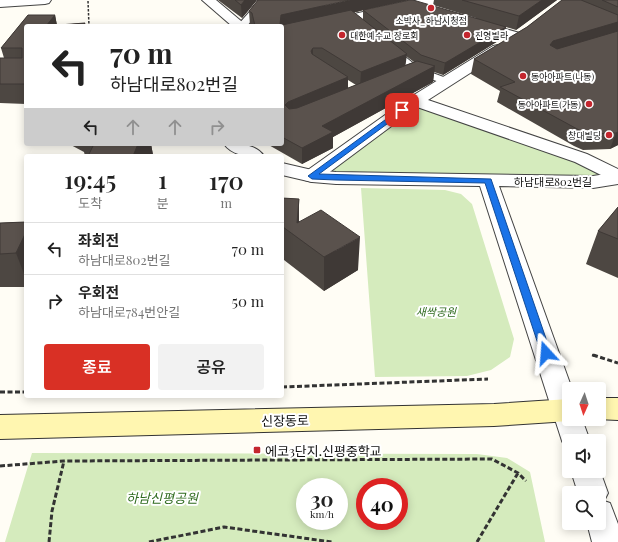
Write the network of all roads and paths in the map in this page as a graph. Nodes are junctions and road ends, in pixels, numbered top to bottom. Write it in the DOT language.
graph roads {
  1 [pos="45,0"];
  2 [pos="208,0"];
  3 [pos="264,0"];
  4 [pos="394,0"];
  5 [pos="88,1"];
  6 [pos="0,3"];
  7 [pos="411,5"];
  8 [pos="434,6"];
  9 [pos="352,19"];
  10 [pos="465,21"];
  11 [pos="89,24"];
  12 [pos="238,24"];
  13 [pos="243,24"];
  14 [pos="364,28"];
  15 [pos="530,28"];
  16 [pos="284,34"];
  17 [pos="518,37"];
  18 [pos="381,42"];
  19 [pos="415,70"];
  20 [pos="401,76"];
  21 [pos="445,81"];
  22 [pos="415,101"];
  23 [pos="237,146"];
  24 [pos="251,154"];
  25 [pos="284,169"];
  26 [pos="312,176"];
  27 [pos="618,177"];
  28 [pos="488,181"];
  29 [pos="592,355"];
  30 [pos="618,362"];
  31 [pos="488,379"];
  32 [pos="284,387"];
  33 [pos="0,392"];
  34 [pos="24,392"];
  35 [pos="562,396"];
  36 [pos="606,409"];
  37 [pos="618,409"];
  38 [pos="562,410"];
  39 [pos="0,427"];
  40 [pos="64,462"];
  41 [pos="0,466"];
  42 [pos="518,473"];
  43 [pos="526,481"];
  44 [pos="604,530"];
  45 [pos="50,542"];
  46 [pos="148,542"];
  47 [pos="332,542"];
  48 [pos="477,542"];
  49 [pos="608,542"];
  1 -- 6 [label="street"];
  2 -- 12 [label="street"];
  3 -- 13 [label="lane"];
  4 -- 7 [label="street"];
  5 -- 11 [label="path"];
  7 -- 8 [label="street"];
  7 -- 9 [label="street"];
  9 -- 14 [label="lane"];
  9 -- 16 [label="street"];
  10 -- 17 [label="street"];
  15 -- 17 [label="street"];
  17 -- 21 [label="street"];
  18 -- 19 [label="lane"];
  19 -- 20 [label="lane"];
  19 -- 21 [label="lane"];
  21 -- 22 [label="street"];
  22 -- 26 [label="street"];
  22 -- 27 [label="street"];
  23 -- 24 [label="street"];
  25 -- 26 [label="street, 하남대로802번길"];
  26 -- 28 [label="street, 하남대로802번길"];
  27 -- 28 [label="street, 하남대로802번길"];
  28 -- 35 [label="street"];
  29 -- 30 [label="path"];
  31 -- 32 [label="path"];
  33 -- 34 [label="path"];
  36 -- 37 [label="main road"];
  38 -- 39 [label="main road, 신장동로"];
  40 -- 41 [label="path"];
  40 -- 42 [label="path"];
  40 -- 45 [label="path"];
  42 -- 43 [label="path"];
  42 -- 48 [label="path"];
  44 -- 49 [label="street"];
  46 -- 47 [label="path"];
}
